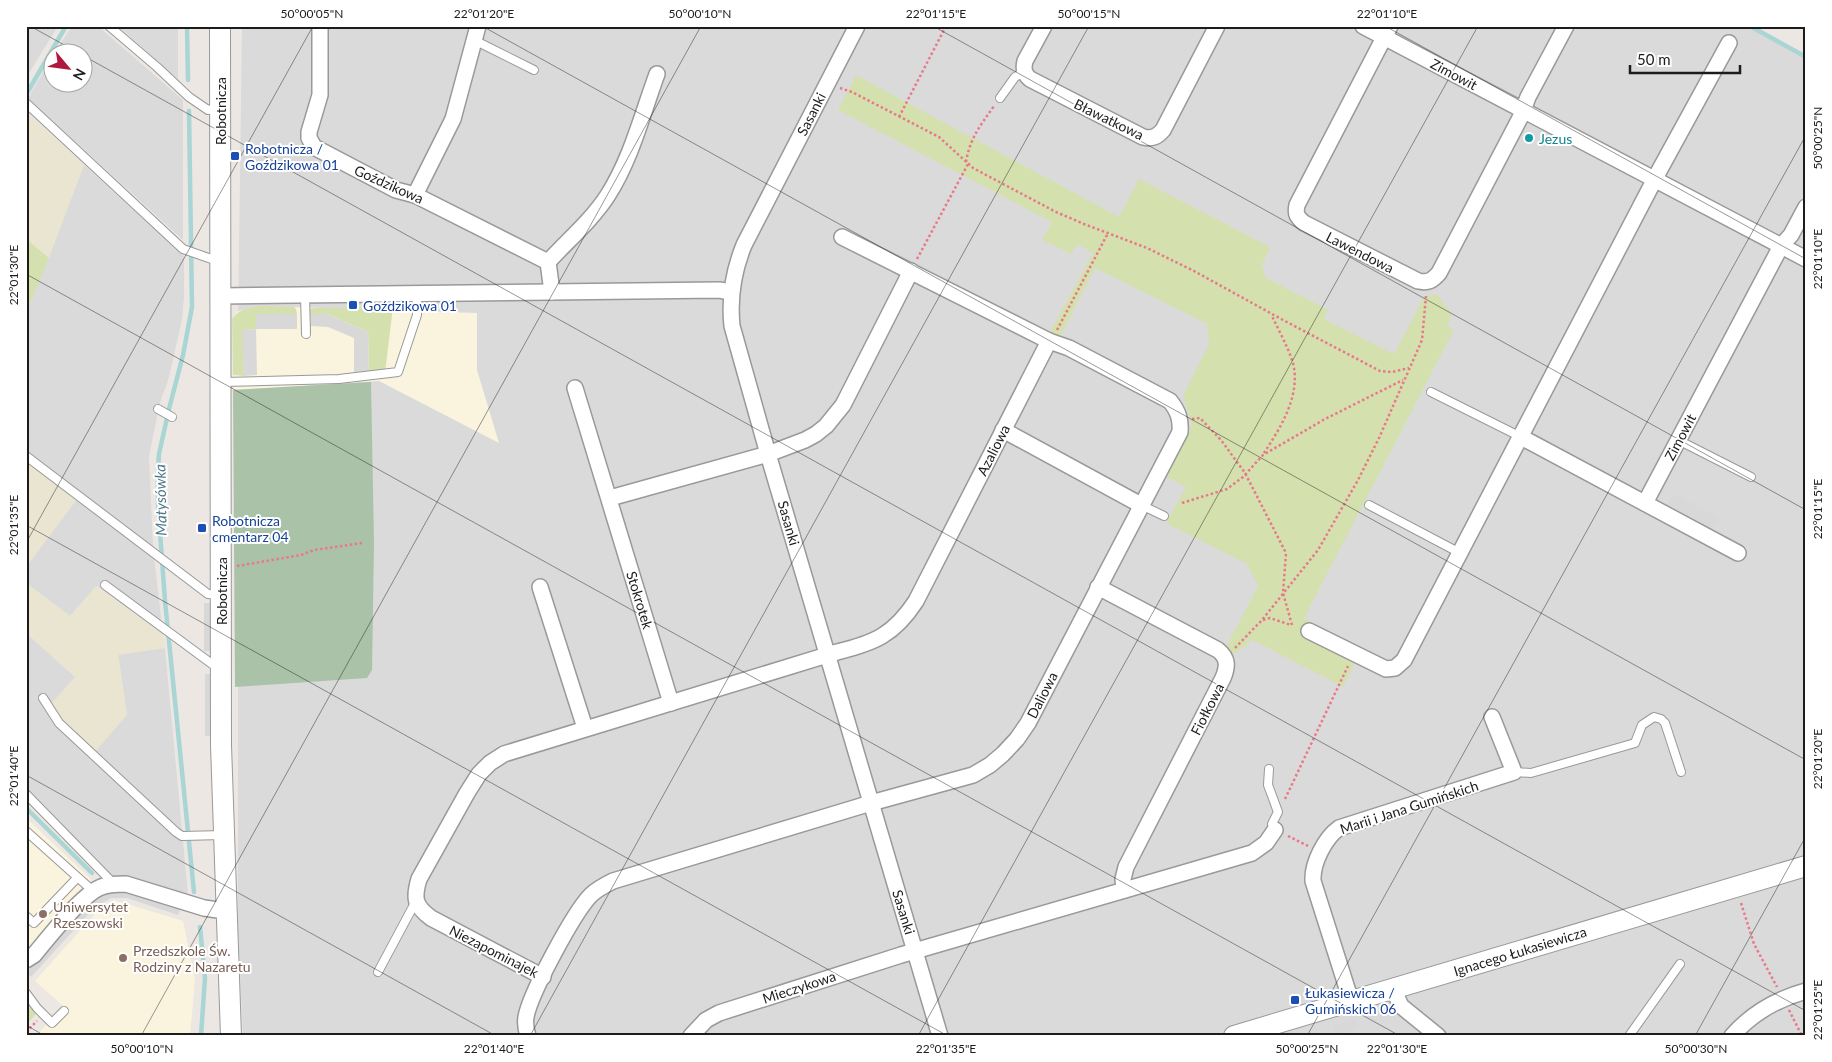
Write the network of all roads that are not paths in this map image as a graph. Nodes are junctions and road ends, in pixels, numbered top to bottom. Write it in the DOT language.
graph roads {
  1 [pos="109,26"];
  2 [pos="220,26"];
  3 [pos="320,26"];
  4 [pos="857,26"];
  5 [pos="1044,26"];
  6 [pos="1217,26"];
  7 [pos="1363,26"];
  8 [pos="1566,26"];
  9 [pos="1387,32"];
  10 [pos="476,33"];
  11 [pos="1729,43"];
  12 [pos="534,70"];
  13 [pos="1024,72"];
  14 [pos="657,74"];
  15 [pos="1000,98"];
  16 [pos="26,103"];
  17 [pos="220,108"];
  18 [pos="1523,110"];
  19 [pos="1655,179"];
  20 [pos="415,195"];
  21 [pos="1806,207"];
  22 [pos="842,237"];
  23 [pos="1780,246"];
  24 [pos="1806,259"];
  25 [pos="220,262"];
  26 [pos="548,262"];
  27 [pos="911,271"];
  28 [pos="552,292"];
  29 [pos="731,292"];
  30 [pos="417,294"];
  31 [pos="305,295"];
  32 [pos="221,296"];
  33 [pos="306,334"];
  34 [pos="1049,341"];
  35 [pos="220,382"];
  36 [pos="576,388"];
  37 [pos="1431,392"];
  38 [pos="158,410"];
  39 [pos="172,417"];
  40 [pos="1003,430"];
  41 [pos="1521,437"];
  42 [pos="1678,440"];
  43 [pos="768,454"];
  44 [pos="26,456"];
  45 [pos="1751,477"];
  46 [pos="610,498"];
  47 [pos="1645,503"];
  48 [pos="1141,505"];
  49 [pos="1369,505"];
  50 [pos="1164,516"];
  51 [pos="1460,553"];
  52 [pos="1738,553"];
  53 [pos="105,585"];
  54 [pos="540,587"];
  55 [pos="1098,587"];
  56 [pos="221,596"];
  57 [pos="1309,631"];
  58 [pos="828,655"];
  59 [pos="221,666"];
  60 [pos="43,698"];
  61 [pos="671,703"];
  62 [pos="1492,717"];
  63 [pos="585,728"];
  64 [pos="1269,769"];
  65 [pos="1514,772"];
  66 [pos="1681,772"];
  67 [pos="26,794"];
  68 [pos="871,803"];
  69 [pos="26,830"];
  70 [pos="1275,830"];
  71 [pos="223,835"];
  72 [pos="1806,866"];
  73 [pos="77,878"];
  74 [pos="114,884"];
  75 [pos="1124,890"];
  76 [pos="92,891"];
  77 [pos="416,901"];
  78 [pos="225,911"];
  79 [pos="26,916"];
  80 [pos="915,951"];
  81 [pos="26,960"];
  82 [pos="1680,964"];
  83 [pos="378,972"];
  84 [pos="543,977"];
  85 [pos="1393,989"];
  86 [pos="1806,991"];
  87 [pos="26,993"];
  88 [pos="1351,1001"];
  89 [pos="64,1011"];
  90 [pos="231,1036"];
  91 [pos="528,1036"];
  92 [pos="691,1036"];
  93 [pos="940,1036"];
  94 [pos="1234,1036"];
  95 [pos="1438,1036"];
  96 [pos="1629,1036"];
  97 [pos="1732,1036"];
  1 -- 17 [label="lane"];
  2 -- 17 [label="street, Robotnicza"];
  3 -- 20 [label="street, Goździkowa"];
  4 -- 29 [label="street, Sasanki"];
  5 -- 13 [label="street"];
  6 -- 13 [label="street, Bławatkowa"];
  7 -- 9 [label="street, Zimowit"];
  8 -- 18 [label="street"];
  9 -- 18 [label="street, Zimowit"];
  9 -- 18 [label="street, Lawendowa"];
  10 -- 12 [label="lane"];
  10 -- 20 [label="street"];
  11 -- 19 [label="street"];
  13 -- 15 [label="lane"];
  14 -- 26 [label="street"];
  16 -- 25 [label="lane"];
  17 -- 25 [label="street, Robotnicza"];
  18 -- 19 [label="street, Zimowit"];
  19 -- 23 [label="street, Zimowit"];
  19 -- 41 [label="street"];
  20 -- 26 [label="street, Goździkowa"];
  21 -- 23 [label="street, Zimowit"];
  22 -- 27 [label="street"];
  23 -- 24 [label="street, Zimowit"];
  23 -- 42 [label="street, Zimowit"];
  25 -- 32 [label="street, Robotnicza"];
  26 -- 28 [label="street"];
  27 -- 34 [label="street"];
  27 -- 43 [label="street"];
  28 -- 29 [label="street"];
  28 -- 30 [label="street"];
  29 -- 43 [label="street, Sasanki"];
  30 -- 31 [label="street"];
  30 -- 35 [label="lane"];
  31 -- 32 [label="street"];
  31 -- 33 [label="lane"];
  32 -- 35 [label="street, Robotnicza"];
  34 -- 40 [label="street, Azaliowa"];
  34 -- 48 [label="street, Daliowa"];
  35 -- 56 [label="street, Robotnicza"];
  36 -- 46 [label="street, Stokrotek"];
  37 -- 41 [label="lane"];
  38 -- 39 [label="lane"];
  40 -- 48 [label="street"];
  40 -- 58 [label="street, Azaliowa"];
  41 -- 47 [label="street"];
  41 -- 51 [label="street"];
  42 -- 45 [label="lane"];
  42 -- 47 [label="street, Zimowit"];
  43 -- 46 [label="street"];
  43 -- 58 [label="street, Sasanki"];
  44 -- 56 [label="lane"];
  46 -- 61 [label="street, Stokrotek"];
  47 -- 52 [label="street"];
  48 -- 50 [label="lane"];
  48 -- 55 [label="street, Daliowa"];
  49 -- 51 [label="lane"];
  51 -- 57 [label="street"];
  53 -- 59 [label="lane"];
  54 -- 63 [label="street"];
  55 -- 68 [label="street, Daliowa"];
  55 -- 75 [label="street, Fiołkowa"];
  56 -- 59 [label="street, Robotnicza"];
  58 -- 61 [label="street"];
  58 -- 68 [label="street, Sasanki"];
  59 -- 71 [label="street, Robotnicza"];
  60 -- 71 [label="lane"];
  61 -- 63 [label="street"];
  62 -- 65 [label="street"];
  63 -- 77 [label="street"];
  64 -- 70 [label="lane"];
  65 -- 66 [label="lane"];
  65 -- 88 [label="street, Marii i Jana Gumińskich"];
  67 -- 74 [label="lane"];
  68 -- 80 [label="street, Sasanki"];
  68 -- 84 [label="street, Niezapominajek"];
  69 -- 73 [label="lane"];
  70 -- 75 [label="street"];
  71 -- 78 [label="street, Robotnicza"];
  72 -- 85 [label="street, Ignacego Łukasiewicza"];
  73 -- 76 [label="lane"];
  73 -- 79 [label="lane"];
  74 -- 76 [label="street"];
  74 -- 78 [label="street"];
  75 -- 80 [label="street"];
  76 -- 81 [label="street"];
  77 -- 83 [label="lane"];
  77 -- 84 [label="street, Niezapominajek"];
  78 -- 90 [label="street, Robotnicza"];
  80 -- 92 [label="street, Mieczykowa"];
  80 -- 93 [label="street, Sasanki"];
  82 -- 96 [label="lane"];
  84 -- 91 [label="street"];
  85 -- 88 [label="street, Ignacego Łukasiewicza"];
  85 -- 95 [label="street"];
  86 -- 97 [label="street"];
  87 -- 89 [label="lane"];
  88 -- 94 [label="street, Ignacego Łukasiewicza"];
}
